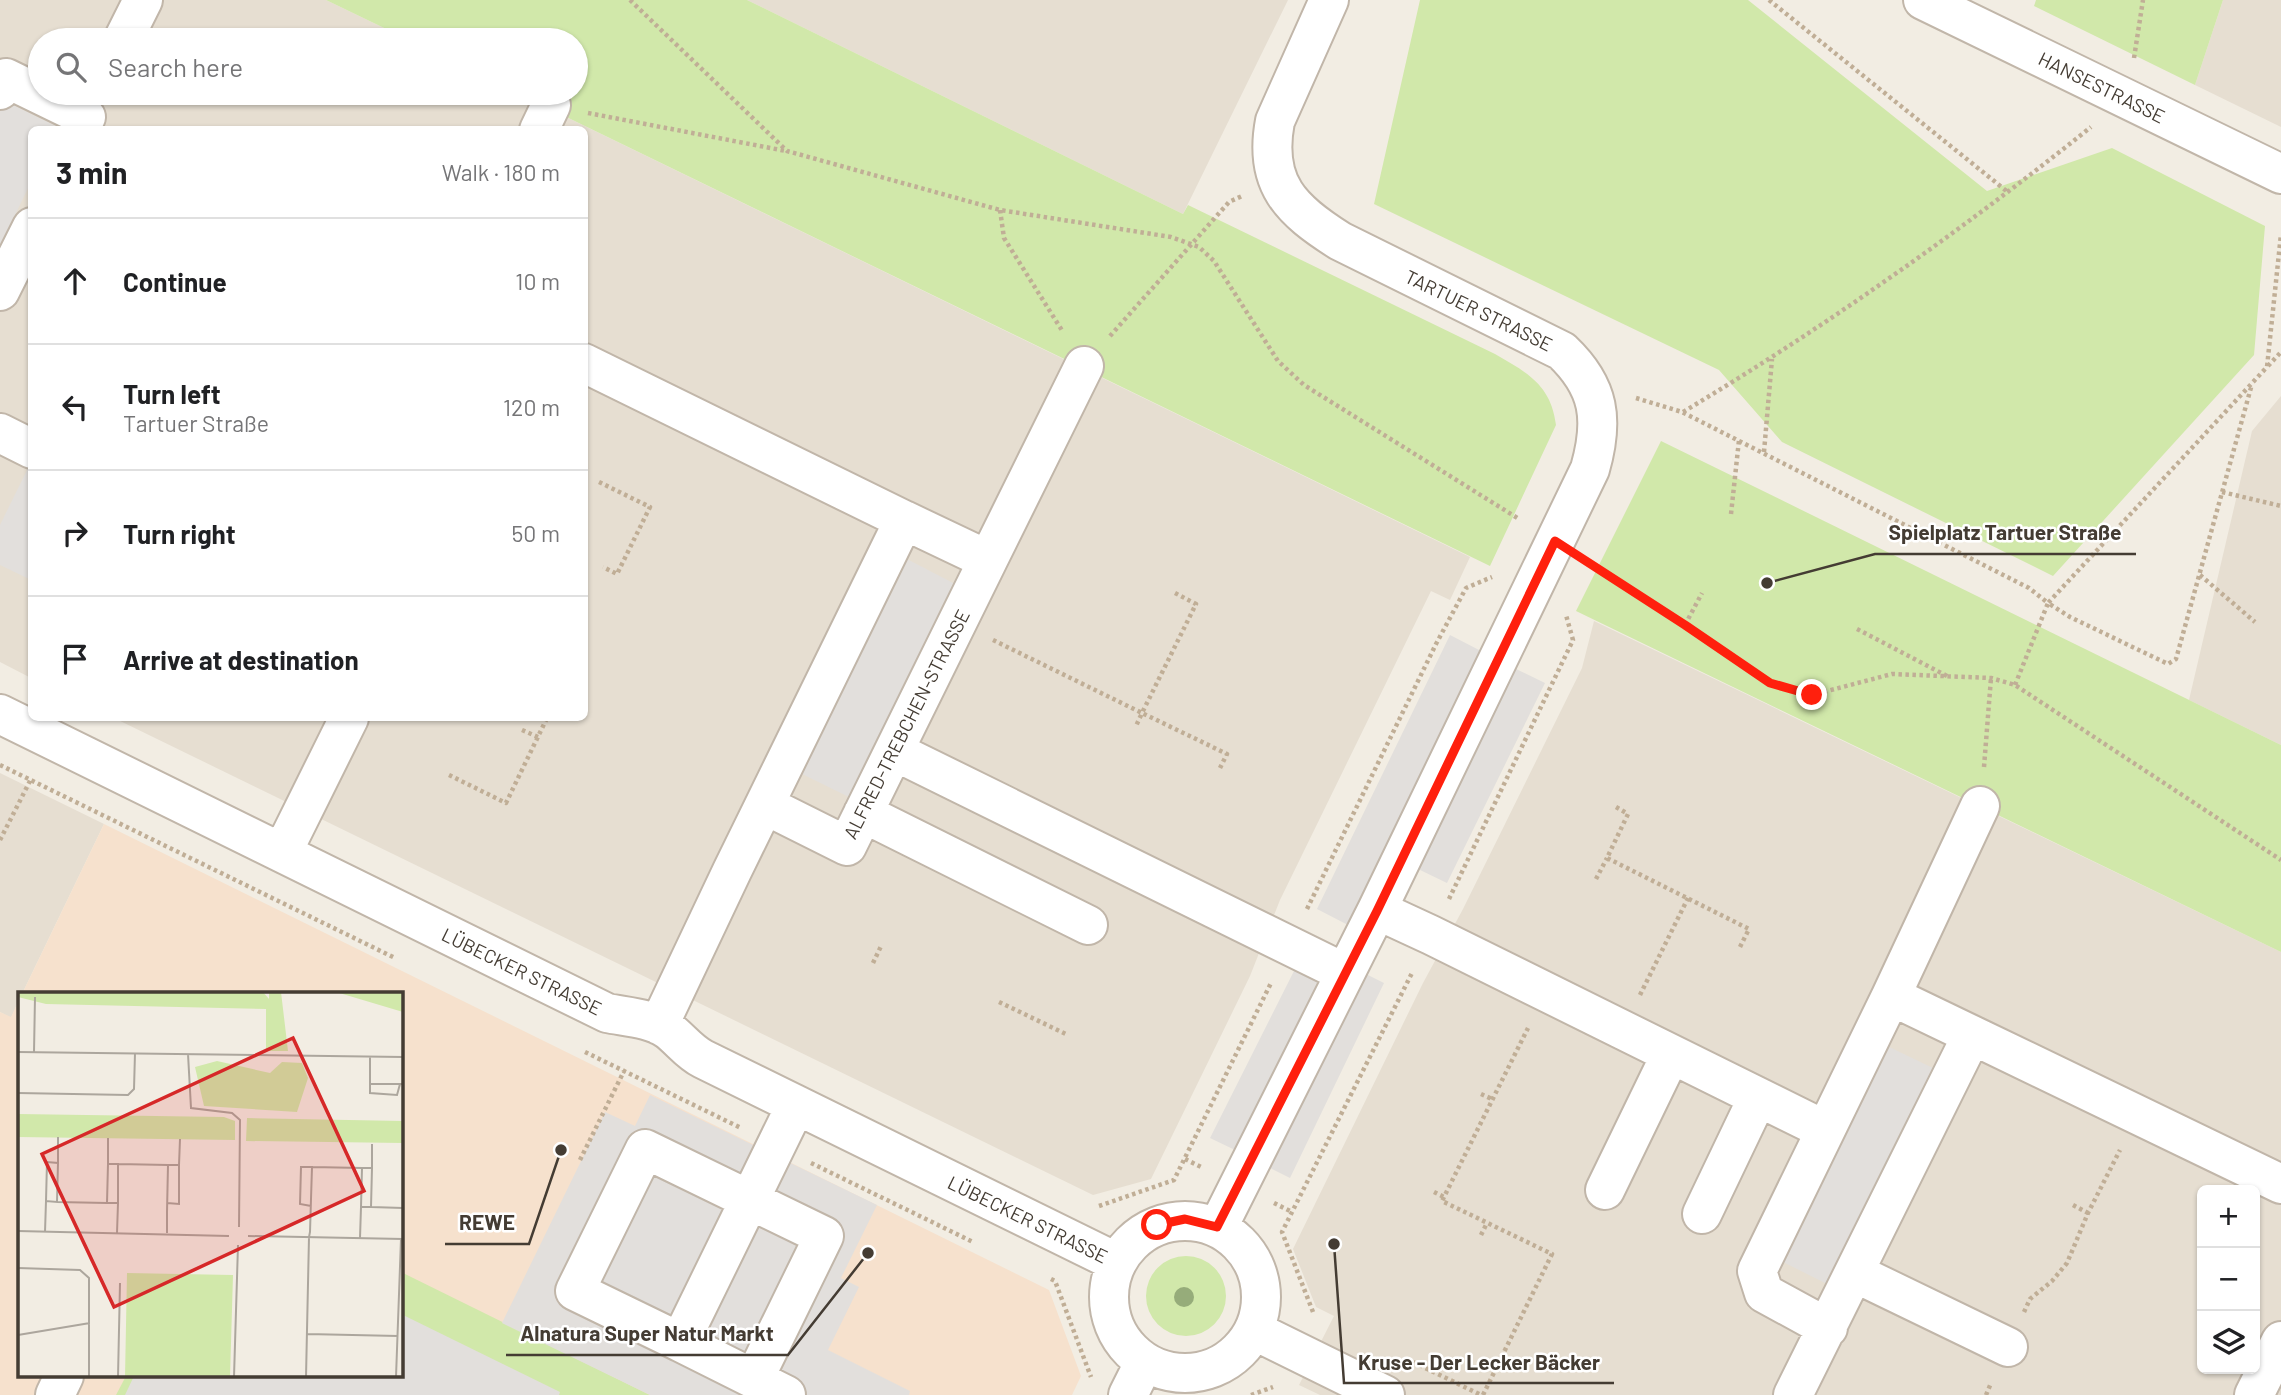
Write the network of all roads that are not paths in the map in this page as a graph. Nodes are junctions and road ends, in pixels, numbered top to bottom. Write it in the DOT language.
graph roads {
  1 [pos="143,0"];
  2 [pos="1329,0"];
  3 [pos="1923,0"];
  4 [pos="129,28"];
  5 [pos="28,87"];
  6 [pos="0,90"];
  7 [pos="69,105"];
  8 [pos="88,113"];
  9 [pos="2281,174"];
  10 [pos="28,235"];
  11 [pos="0,291"];
  12 [pos="588,365"];
  13 [pos="1084,366"];
  14 [pos="0,433"];
  15 [pos="28,447"];
  16 [pos="904,520"];
  17 [pos="988,561"];
  18 [pos="0,714"];
  19 [pos="348,721"];
  20 [pos="894,751"];
  21 [pos="765,805"];
  22 [pos="1980,806"];
  23 [pos="863,813"];
  24 [pos="282,853"];
  25 [pos="1377,911"];
  26 [pos="1088,925"];
  27 [pos="1345,973"];
  28 [pos="1891,996"];
  29 [pos="659,1025"];
  30 [pos="1972,1035"];
  31 [pos="1671,1054"];
  32 [pos="1758,1097"];
  33 [pos="796,1105"];
  34 [pos="1825,1130"];
  35 [pos="2281,1184"];
  36 [pos="1605,1190"];
  37 [pos="750,1200"];
  38 [pos="1702,1214"];
  39 [pos="1217,1227"];
  40 [pos="1116,1262"];
  41 [pos="1855,1273"];
  42 [pos="1828,1328"];
  43 [pos="1255,1331"];
  44 [pos="2281,1341"];
  45 [pos="680,1342"];
  46 [pos="2008,1347"];
  47 [pos="63,1378"];
  48 [pos="1136,1379"];
  49 [pos="770,1387"];
  50 [pos="55,1395"];
  51 [pos="1385,1395"];
  52 [pos="1793,1395"];
  53 [pos="2254,1395"];
  1 -- 4 [label="street"];
  2 -- 25 [label="street, TARTUER STRASSE"];
  3 -- 9 [label="street, HANSESTRASSE"];
  5 -- 6 [label="street"];
  7 -- 8 [label="street"];
  10 -- 11 [label="street"];
  12 -- 16 [label="street"];
  13 -- 17 [label="street, ALFRED-TREBCHEN-STRASSE"];
  14 -- 15 [label="street"];
  16 -- 17 [label="street"];
  16 -- 21 [label="street"];
  17 -- 20 [label="street, ALFRED-TREBCHEN-STRASSE"];
  18 -- 24 [label="street, LÜBECKER STRASSE"];
  19 -- 24 [label="street"];
  20 -- 23 [label="street, ALFRED-TREBCHEN-STRASSE"];
  20 -- 27 [label="street"];
  21 -- 23 [label="street, ALFRED-TREBCHEN-STRASSE"];
  21 -- 29 [label="street"];
  22 -- 28 [label="street"];
  23 -- 26 [label="street"];
  24 -- 29 [label="street, LÜBECKER STRASSE"];
  25 -- 27 [label="street, TARTUER STRASSE"];
  25 -- 31 [label="street"];
  27 -- 39 [label="street, TARTUER STRASSE"];
  28 -- 30 [label="street"];
  28 -- 34 [label="street"];
  29 -- 33 [label="street, LÜBECKER STRASSE"];
  30 -- 35 [label="street"];
  30 -- 41 [label="street"];
  31 -- 32 [label="street"];
  31 -- 36 [label="street"];
  32 -- 34 [label="street"];
  32 -- 38 [label="street"];
  33 -- 37 [label="street"];
  33 -- 40 [label="street, LÜBECKER STRASSE"];
  34 -- 42 [label="street"];
  37 -- 45 [label="street"];
  37 -- 45 [label="street"];
  37 -- 49 [label="street"];
  39 -- 40 [label="street"];
  39 -- 43 [label="street"];
  40 -- 48 [label="street"];
  41 -- 42 [label="street"];
  41 -- 46 [label="street"];
  42 -- 52 [label="street"];
  43 -- 48 [label="street"];
  43 -- 51 [label="street"];
  44 -- 53 [label="street"];
  45 -- 49 [label="street"];
  47 -- 50 [label="street"];
}
